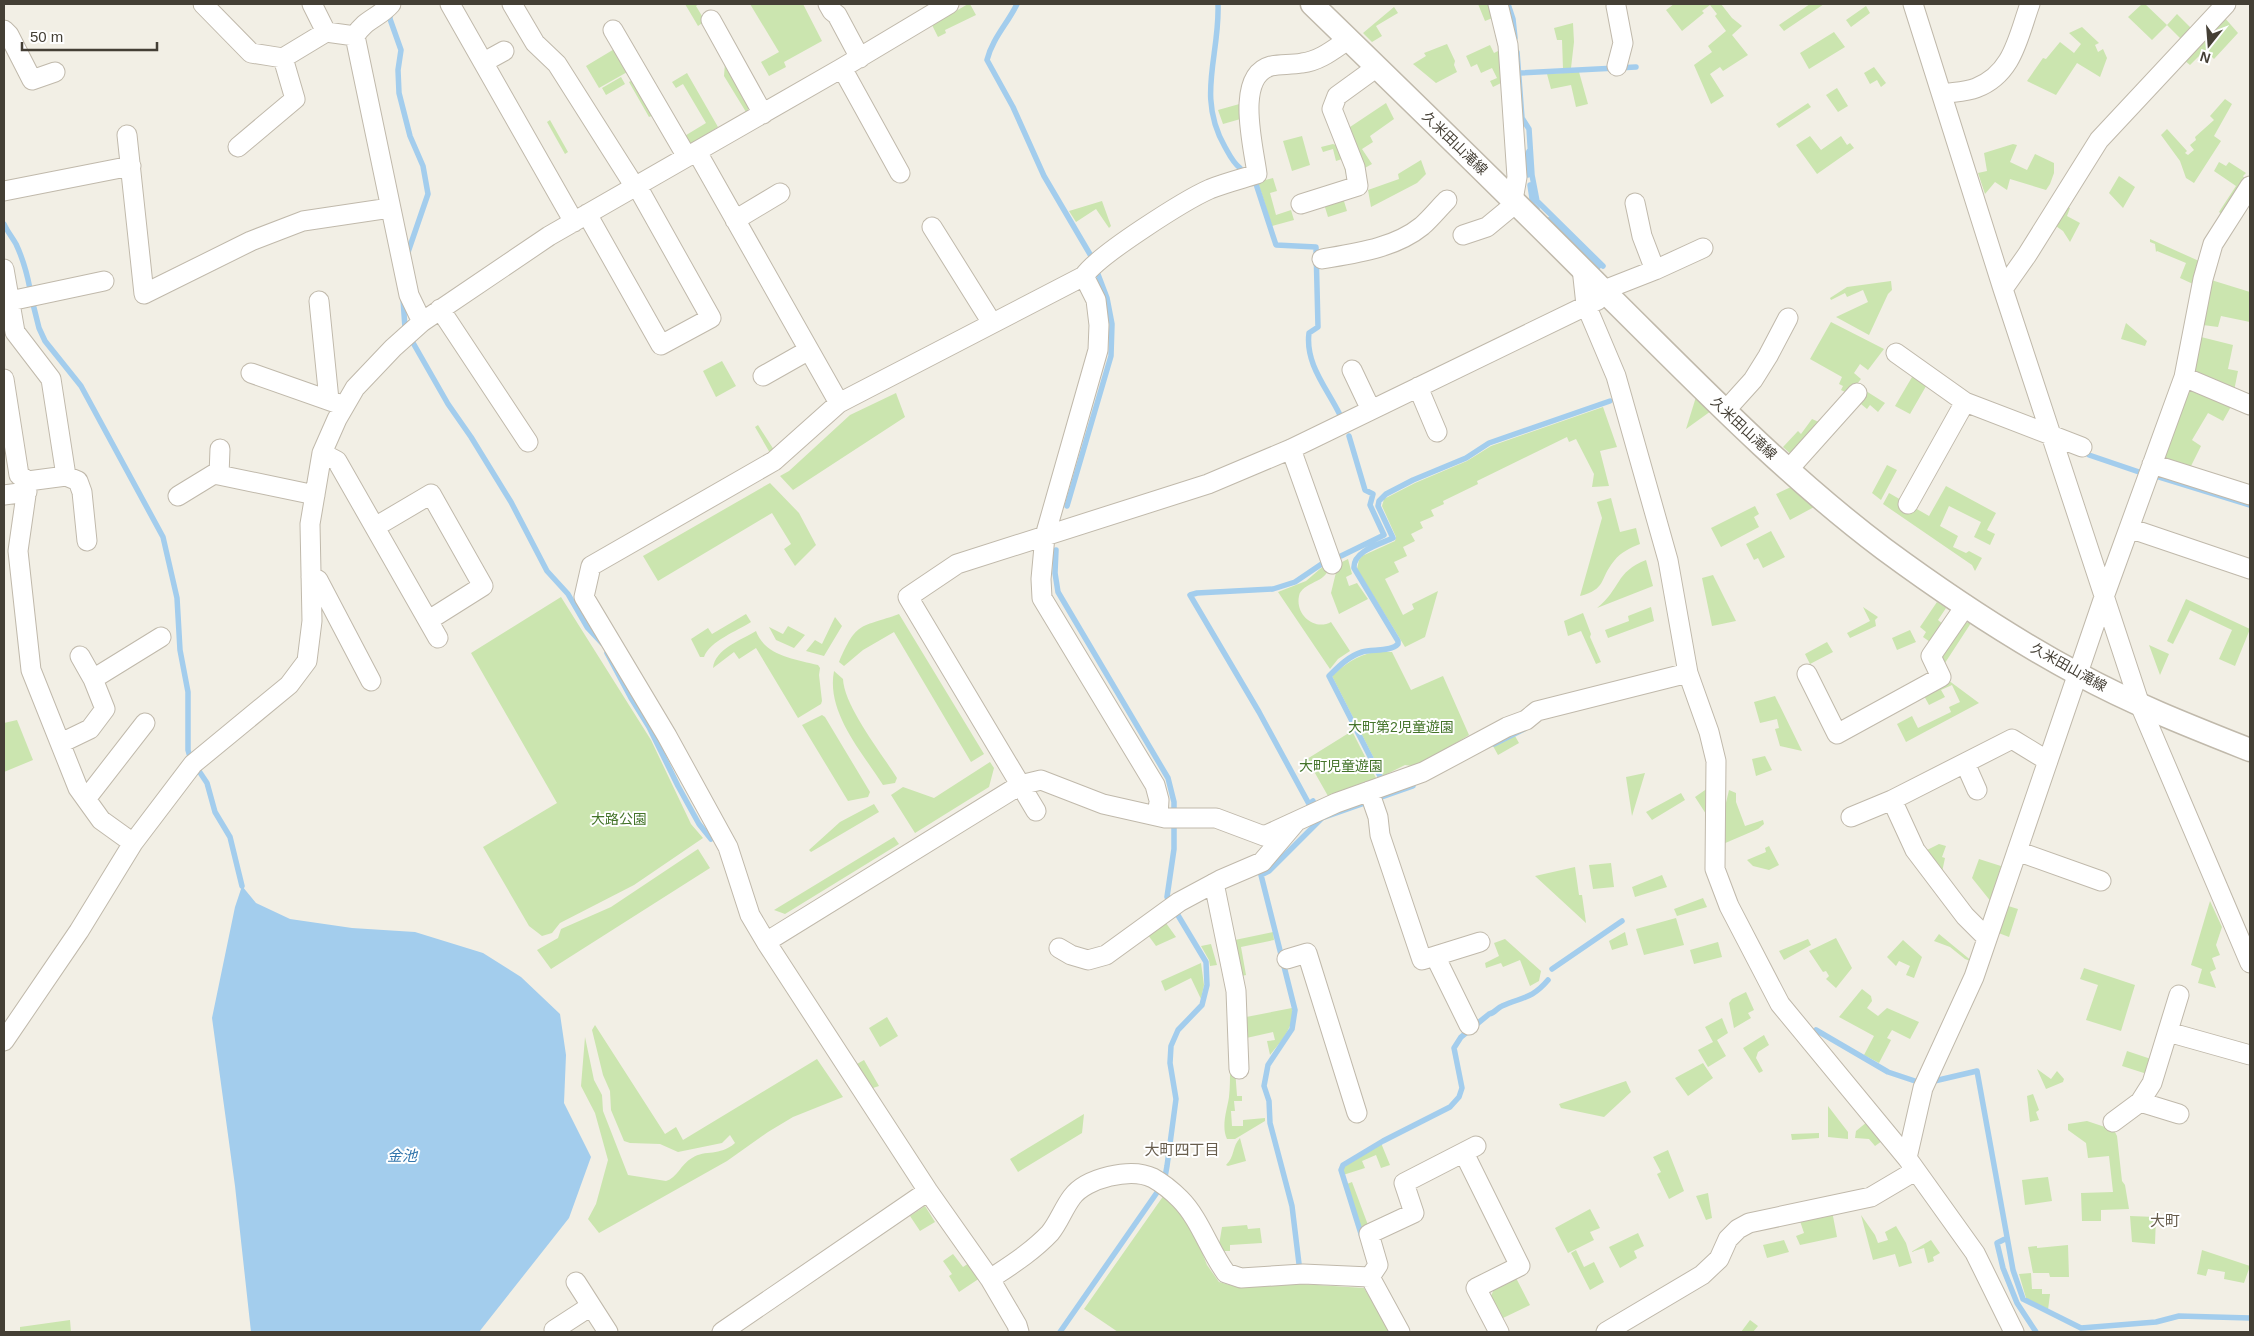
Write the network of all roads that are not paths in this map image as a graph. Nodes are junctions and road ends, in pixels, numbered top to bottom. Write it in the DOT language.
graph roads {
  1 [pos="203,4"];
  2 [pos="312,4"];
  3 [pos="391,4"];
  4 [pos="450,4"];
  5 [pos="512,4"];
  6 [pos="828,4"];
  7 [pos="949,4"];
  8 [pos="1312,4"];
  9 [pos="1498,4"];
  10 [pos="1913,4"];
  11 [pos="2030,4"];
  12 [pos="2226,4"];
  13 [pos="1616,6"];
  14 [pos="711,20"];
  15 [pos="4,30"];
  16 [pos="613,30"];
  17 [pos="326,32"];
  18 [pos="355,36"];
  19 [pos="1349,39"];
  20 [pos="504,51"];
  21 [pos="283,58"];
  22 [pos="860,58"];
  23 [pos="484,62"];
  24 [pos="1617,66"];
  25 [pos="1378,67"];
  26 [pos="842,68"];
  27 [pos="55,72"];
  28 [pos="1942,94"];
  29 [pos="763,114"];
  30 [pos="127,135"];
  31 [pos="238,147"];
  32 [pos="692,154"];
  33 [pos="131,166"];
  34 [pos="900,173"];
  35 [pos="636,186"];
  36 [pos="2250,186"];
  37 [pos="4,191"];
  38 [pos="780,193"];
  39 [pos="1308,197"];
  40 [pos="1447,200"];
  41 [pos="1515,201"];
  42 [pos="1635,203"];
  43 [pos="390,208"];
  44 [pos="581,218"];
  45 [pos="735,220"];
  46 [pos="932,227"];
  47 [pos="1463,235"];
  48 [pos="1703,248"];
  49 [pos="1322,259"];
  50 [pos="1092,267"];
  51 [pos="1582,268"];
  52 [pos="4,269"];
  53 [pos="1655,270"];
  54 [pos="104,281"];
  55 [pos="2003,289"];
  56 [pos="1607,293"];
  57 [pos="10,301"];
  58 [pos="319,301"];
  59 [pos="1586,305"];
  60 [pos="440,309"];
  61 [pos="1788,318"];
  62 [pos="422,322"];
  63 [pos="9,323"];
  64 [pos="992,323"];
  65 [pos="809,350"];
  66 [pos="1896,354"];
  67 [pos="1352,370"];
  68 [pos="251,373"];
  69 [pos="763,376"];
  70 [pos="2184,377"];
  71 [pos="4,380"];
  72 [pos="1418,387"];
  73 [pos="1857,393"];
  74 [pos="1965,402"];
  75 [pos="337,403"];
  76 [pos="839,403"];
  77 [pos="2250,405"];
  78 [pos="1371,410"];
  79 [pos="1725,410"];
  80 [pos="1436,432"];
  81 [pos="2052,436"];
  82 [pos="528,442"];
  83 [pos="2082,447"];
  84 [pos="220,449"];
  85 [pos="1292,449"];
  86 [pos="322,453"];
  87 [pos="2152,464"];
  88 [pos="1788,470"];
  89 [pos="219,475"];
  90 [pos="66,476"];
  91 [pos="28,486"];
  92 [pos="4,495"];
  93 [pos="315,495"];
  94 [pos="2250,495"];
  95 [pos="178,496"];
  96 [pos="1908,504"];
  97 [pos="375,528"];
  98 [pos="2129,528"];
  99 [pos="1045,536"];
  100 [pos="87,541"];
  101 [pos="1331,559"];
  102 [pos="2250,569"];
  103 [pos="311,577"];
  104 [pos="2104,597"];
  105 [pos="1966,605"];
  106 [pos="429,620"];
  107 [pos="161,637"];
  108 [pos="438,638"];
  109 [pos="80,656"];
  110 [pos="1688,673"];
  111 [pos="1807,674"];
  112 [pos="2078,674"];
  113 [pos="93,680"];
  114 [pos="371,681"];
  115 [pos="2140,705"];
  116 [pos="145,723"];
  117 [pos="61,744"];
  118 [pos="2250,750"];
  119 [pos="2048,760"];
  120 [pos="1965,763"];
  121 [pos="1020,785"];
  122 [pos="1977,790"];
  123 [pos="1369,791"];
  124 [pos="86,799"];
  125 [pos="1892,800"];
  126 [pos="1036,811"];
  127 [pos="1168,817"];
  128 [pos="1851,818"];
  129 [pos="1299,819"];
  130 [pos="132,843"];
  131 [pos="2017,850"];
  132 [pos="2101,881"];
  133 [pos="1214,883"];
  134 [pos="1987,938"];
  135 [pos="766,942"];
  136 [pos="1480,942"];
  137 [pos="1059,948"];
  138 [pos="1435,956"];
  139 [pos="1287,959"];
  140 [pos="2250,963"];
  141 [pos="2179,995"];
  142 [pos="1469,1025"];
  143 [pos="2168,1032"];
  144 [pos="4,1041"];
  145 [pos="2243,1058"];
  146 [pos="1239,1069"];
  147 [pos="2140,1102"];
  148 [pos="1357,1113"];
  149 [pos="2179,1114"];
  150 [pos="2113,1122"];
  151 [pos="1911,1164"];
  152 [pos="928,1191"];
  153 [pos="1370,1277"];
  154 [pos="990,1280"];
  155 [pos="576,1282"];
  156 [pos="591,1306"];
  157 [pos="1633,1325"];
  158 [pos="554,1330"];
  159 [pos="608,1332"];
  160 [pos="722,1332"];
  161 [pos="1019,1332"];
  162 [pos="1400,1332"];
  163 [pos="1499,1332"];
  164 [pos="1606,1332"];
  165 [pos="2014,1332"];
  1 -- 21 [label="street"];
  2 -- 17 [label="street"];
  3 -- 18 [label="street"];
  4 -- 23 [label="street"];
  5 -- 35 [label="street"];
  6 -- 22 [label="street"];
  7 -- 22 [label="street"];
  8 -- 19 [label="street, 久米田山滝線"];
  9 -- 41 [label="street"];
  10 -- 28 [label="street"];
  11 -- 28 [label="street"];
  12 -- 55 [label="street"];
  13 -- 24 [label="street"];
  14 -- 29 [label="street"];
  15 -- 27 [label="street"];
  16 -- 32 [label="street"];
  17 -- 18 [label="street"];
  17 -- 21 [label="street"];
  18 -- 43 [label="street"];
  19 -- 25 [label="street, 久米田山滝線"];
  19 -- 50 [label="street"];
  20 -- 23 [label="street"];
  21 -- 31 [label="street"];
  22 -- 26 [label="street"];
  23 -- 44 [label="street"];
  25 -- 39 [label="street"];
  25 -- 41 [label="street, 久米田山滝線"];
  26 -- 29 [label="street"];
  26 -- 34 [label="street"];
  28 -- 55 [label="street"];
  29 -- 32 [label="street"];
  30 -- 33 [label="street"];
  32 -- 35 [label="street"];
  32 -- 45 [label="street"];
  33 -- 37 [label="street"];
  33 -- 43 [label="street"];
  35 -- 44 [label="street"];
  35 -- 44 [label="street"];
  36 -- 70 [label="street"];
  38 -- 45 [label="street"];
  40 -- 49 [label="street"];
  41 -- 47 [label="street"];
  41 -- 51 [label="street, 久米田山滝線"];
  42 -- 53 [label="street"];
  43 -- 62 [label="street"];
  44 -- 60 [label="street"];
  45 -- 65 [label="street"];
  46 -- 64 [label="street"];
  48 -- 53 [label="street"];
  50 -- 64 [label="street"];
  50 -- 99 [label="street"];
  51 -- 56 [label="street, 久米田山滝線"];
  51 -- 59 [label="street"];
  52 -- 57 [label="street"];
  53 -- 56 [label="street"];
  54 -- 57 [label="street"];
  55 -- 81 [label="street"];
  56 -- 59 [label="street"];
  56 -- 79 [label="street, 久米田山滝線"];
  57 -- 63 [label="street"];
  58 -- 75 [label="street"];
  59 -- 72 [label="street"];
  59 -- 110 [label="street"];
  60 -- 62 [label="street"];
  60 -- 82 [label="street"];
  61 -- 79 [label="street"];
  62 -- 75 [label="street"];
  63 -- 90 [label="street"];
  64 -- 76 [label="street"];
  65 -- 69 [label="street"];
  65 -- 76 [label="street"];
  66 -- 74 [label="street"];
  67 -- 78 [label="street"];
  68 -- 75 [label="street"];
  70 -- 77 [label="street"];
  70 -- 87 [label="street"];
  71 -- 91 [label="street"];
  72 -- 78 [label="street"];
  72 -- 80 [label="street"];
  73 -- 88 [label="street"];
  74 -- 81 [label="street"];
  74 -- 96 [label="street"];
  75 -- 86 [label="street"];
  76 -- 135 [label="street"];
  78 -- 85 [label="street"];
  79 -- 88 [label="street, 久米田山滝線"];
  81 -- 83 [label="street"];
  81 -- 104 [label="street"];
  84 -- 89 [label="street"];
  85 -- 99 [label="street"];
  85 -- 101 [label="street"];
  86 -- 93 [label="street"];
  86 -- 97 [label="street"];
  87 -- 94 [label="street"];
  87 -- 98 [label="street"];
  88 -- 105 [label="street, 久米田山滝線"];
  89 -- 93 [label="street"];
  89 -- 95 [label="street"];
  90 -- 91 [label="street"];
  90 -- 100 [label="street"];
  91 -- 92 [label="street"];
  91 -- 117 [label="street"];
  93 -- 103 [label="street"];
  97 -- 106 [label="street"];
  97 -- 106 [label="street"];
  98 -- 102 [label="street"];
  98 -- 104 [label="street"];
  99 -- 121 [label="street"];
  99 -- 127 [label="street"];
  103 -- 114 [label="street"];
  103 -- 130 [label="street"];
  104 -- 112 [label="street"];
  104 -- 115 [label="street"];
  105 -- 111 [label="street"];
  105 -- 112 [label="street, 久米田山滝線"];
  106 -- 108 [label="street"];
  107 -- 113 [label="street"];
  109 -- 113 [label="street"];
  110 -- 123 [label="street"];
  110 -- 151 [label="street"];
  112 -- 115 [label="street, 久米田山滝線"];
  112 -- 119 [label="street"];
  113 -- 117 [label="street"];
  115 -- 118 [label="street, 久米田山滝線"];
  115 -- 140 [label="street"];
  116 -- 124 [label="street"];
  117 -- 124 [label="street"];
  119 -- 120 [label="street"];
  119 -- 131 [label="street"];
  120 -- 122 [label="street"];
  120 -- 125 [label="street"];
  121 -- 126 [label="street"];
  121 -- 127 [label="street"];
  121 -- 135 [label="street"];
  123 -- 129 [label="street"];
  123 -- 138 [label="street"];
  124 -- 130 [label="street"];
  125 -- 128 [label="street"];
  125 -- 134 [label="street"];
  127 -- 129 [label="street"];
  129 -- 133 [label="street"];
  130 -- 144 [label="street"];
  131 -- 132 [label="street"];
  131 -- 134 [label="street"];
  133 -- 137 [label="street"];
  133 -- 146 [label="street"];
  134 -- 151 [label="street"];
  135 -- 152 [label="street"];
  136 -- 138 [label="street"];
  138 -- 142 [label="street"];
  139 -- 148 [label="street"];
  141 -- 143 [label="street"];
  143 -- 145 [label="street"];
  143 -- 147 [label="street"];
  147 -- 149 [label="street"];
  147 -- 150 [label="street"];
  151 -- 157 [label="street"];
  151 -- 165 [label="street"];
  152 -- 154 [label="street"];
  152 -- 160 [label="street"];
  153 -- 154 [label="street"];
  153 -- 162 [label="street"];
  153 -- 163 [label="street"];
  154 -- 161 [label="street"];
  155 -- 156 [label="street"];
  156 -- 158 [label="street"];
  156 -- 159 [label="street"];
  157 -- 164 [label="street"];
}
